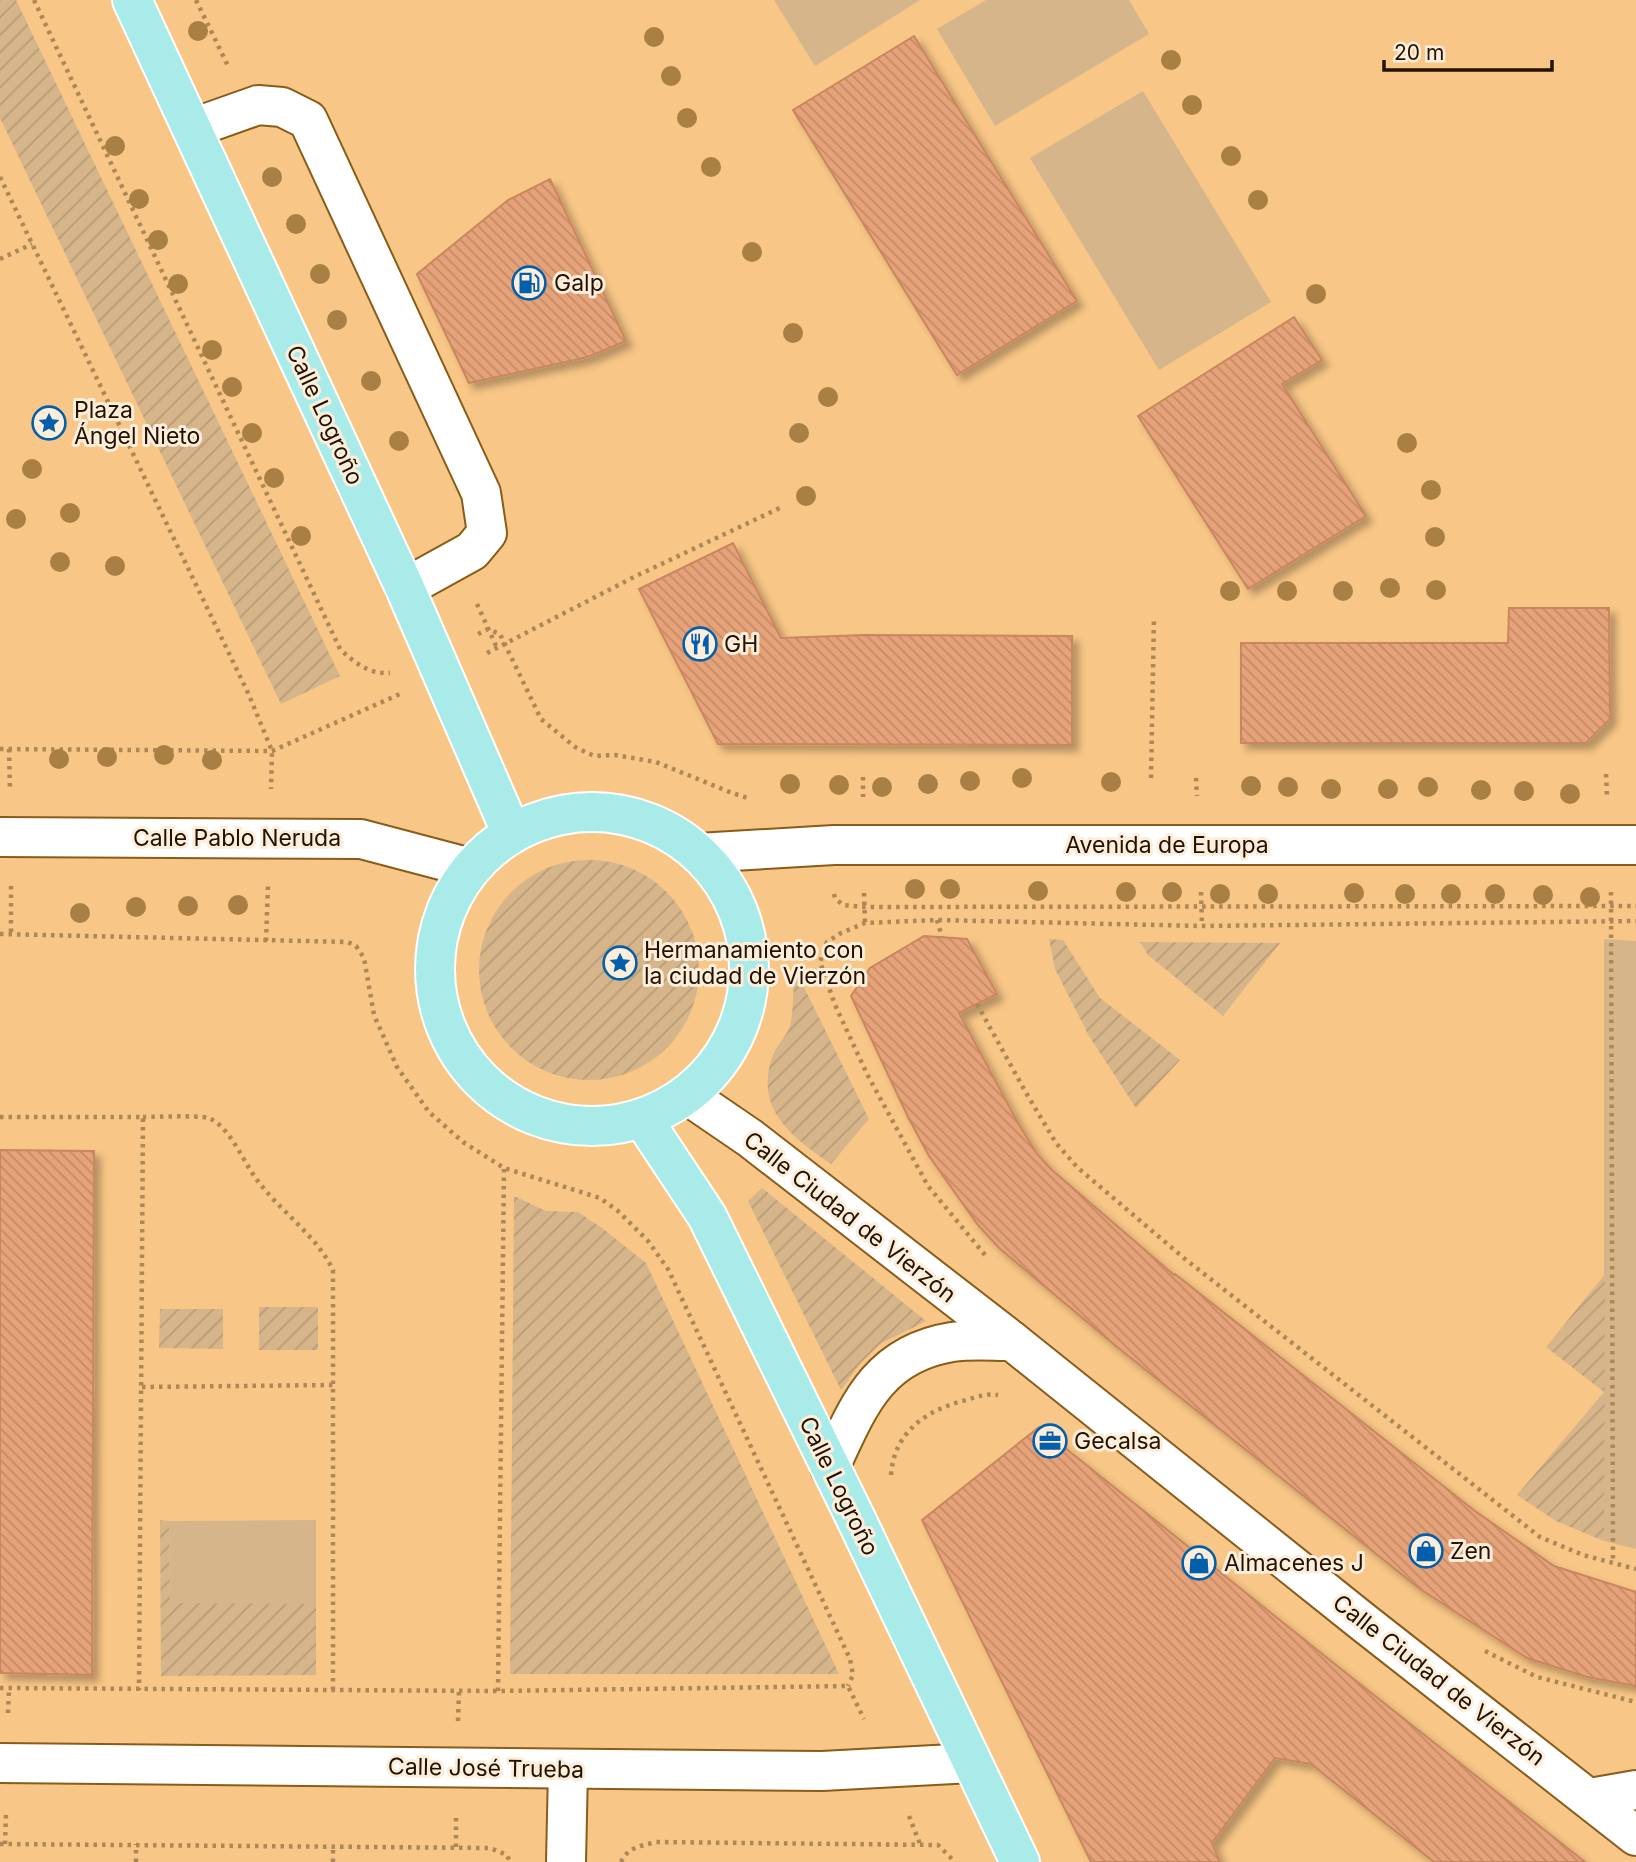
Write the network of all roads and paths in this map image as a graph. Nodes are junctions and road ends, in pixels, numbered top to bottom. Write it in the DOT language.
graph roads {
  1 [pos="34,0"];
  2 [pos="132,0"];
  3 [pos="193,128"];
  4 [pos="0,177"];
  5 [pos="32,244"];
  6 [pos="0,258"];
  7 [pos="784,506"];
  8 [pos="405,588"];
  9 [pos="1154,617"];
  10 [pos="505,644"];
  11 [pos="438,664"];
  12 [pos="0,749"];
  13 [pos="272,751"];
  14 [pos="1151,778"];
  15 [pos="762,799"];
  16 [pos="512,834"];
  17 [pos="0,837"];
  18 [pos="834,845"];
  19 [pos="1636,845"];
  20 [pos="698,853"];
  21 [pos="471,869"];
  22 [pos="864,888"];
  23 [pos="864,906"];
  24 [pos="1636,906"];
  25 [pos="937,920"];
  26 [pos="1612,921"];
  27 [pos="1636,921"];
  28 [pos="864,923"];
  29 [pos="0,934"];
  30 [pos="942,937"];
  31 [pos="977,1004"];
  32 [pos="687,1095"];
  33 [pos="0,1117"];
  34 [pos="144,1117"];
  35 [pos="642,1118"];
  36 [pos="504,1168"];
  37 [pos="994,1265"];
  38 [pos="1012,1341"];
  39 [pos="334,1385"];
  40 [pos="142,1387"];
  41 [pos="1000,1395"];
  42 [pos="830,1467"];
  43 [pos="891,1478"];
  44 [pos="1613,1563"];
  45 [pos="1636,1569"];
  46 [pos="1478,1648"];
  47 [pos="848,1686"];
  48 [pos="0,1688"];
  49 [pos="139,1690"];
  50 [pos="333,1690"];
  51 [pos="498,1691"];
  52 [pos="1636,1702"];
  53 [pos="0,1763"];
  54 [pos="972,1763"];
  55 [pos="888,1768"];
  56 [pos="568,1770"];
  57 [pos="1636,1790"];
  58 [pos="1590,1798"];
  59 [pos="1636,1836"];
  60 [pos="0,1843"];
  61 [pos="136,1844"];
  62 [pos="920,1844"];
  63 [pos="333,1847"];
  64 [pos="136,1862"];
  65 [pos="333,1862"];
  66 [pos="510,1862"];
  67 [pos="566,1862"];
  68 [pos="621,1862"];
  69 [pos="955,1862"];
  70 [pos="1020,1862"];
  1 -- 11 [label="path"];
  2 -- 3 [label="main road, Calle Logroño"];
  3 -- 8 [label="main road, Calle Logroño"];
  3 -- 8 [label="street"];
  4 -- 5 [label="path"];
  5 -- 6 [label="path"];
  5 -- 13 [label="path"];
  7 -- 10 [label="path"];
  8 -- 11 [label="main road, Calle Logroño"];
  9 -- 14 [label="path"];
  10 -- 11 [label="path"];
  10 -- 11 [label="path"];
  10 -- 15 [label="path"];
  11 -- 13 [label="path"];
  11 -- 16 [label="main road, Calle Logroño"];
  12 -- 13 [label="path"];
  16 -- 20 [label="main road"];
  16 -- 21 [label="main road"];
  17 -- 21 [label="street, Calle Pablo Neruda"];
  18 -- 19 [label="street, Avenida de Europa"];
  18 -- 20 [label="street, Avenida de Europa"];
  18 -- 23 [label="path"];
  20 -- 32 [label="main road"];
  21 -- 35 [label="main road"];
  22 -- 23 [label="path"];
  23 -- 24 [label="path"];
  23 -- 28 [label="path"];
  25 -- 26 [label="path"];
  25 -- 28 [label="path"];
  25 -- 30 [label="path"];
  26 -- 27 [label="path"];
  26 -- 44 [label="path"];
  28 -- 37 [label="path"];
  29 -- 36 [label="path"];
  31 -- 44 [label="path"];
  32 -- 35 [label="main road"];
  32 -- 38 [label="street, Calle Ciudad de Vierzón"];
  33 -- 34 [label="path"];
  34 -- 39 [label="path"];
  34 -- 40 [label="path"];
  35 -- 42 [label="main road, Calle Logroño"];
  36 -- 47 [label="path"];
  36 -- 51 [label="path"];
  38 -- 42 [label="street"];
  38 -- 58 [label="street, Calle Ciudad de Vierzón"];
  39 -- 40 [label="path"];
  39 -- 50 [label="path"];
  40 -- 49 [label="path"];
  41 -- 43 [label="path"];
  42 -- 54 [label="main road, Calle Logroño"];
  44 -- 45 [label="path"];
  46 -- 52 [label="path"];
  47 -- 51 [label="path"];
  47 -- 55 [label="path"];
  48 -- 49 [label="path"];
  49 -- 50 [label="path"];
  50 -- 51 [label="path"];
  53 -- 56 [label="street, Calle José Trueba"];
  54 -- 55 [label="street, Calle José Trueba"];
  54 -- 70 [label="main road, Calle Logroño"];
  55 -- 56 [label="street, Calle José Trueba"];
  55 -- 62 [label="path"];
  56 -- 67 [label="street"];
  57 -- 58 [label="street"];
  58 -- 59 [label="street, Calle Ciudad de Vierzón"];
  60 -- 61 [label="path"];
  61 -- 63 [label="path"];
  61 -- 64 [label="path"];
  62 -- 68 [label="path"];
  62 -- 69 [label="path"];
  63 -- 65 [label="path"];
  63 -- 66 [label="path"];
}
